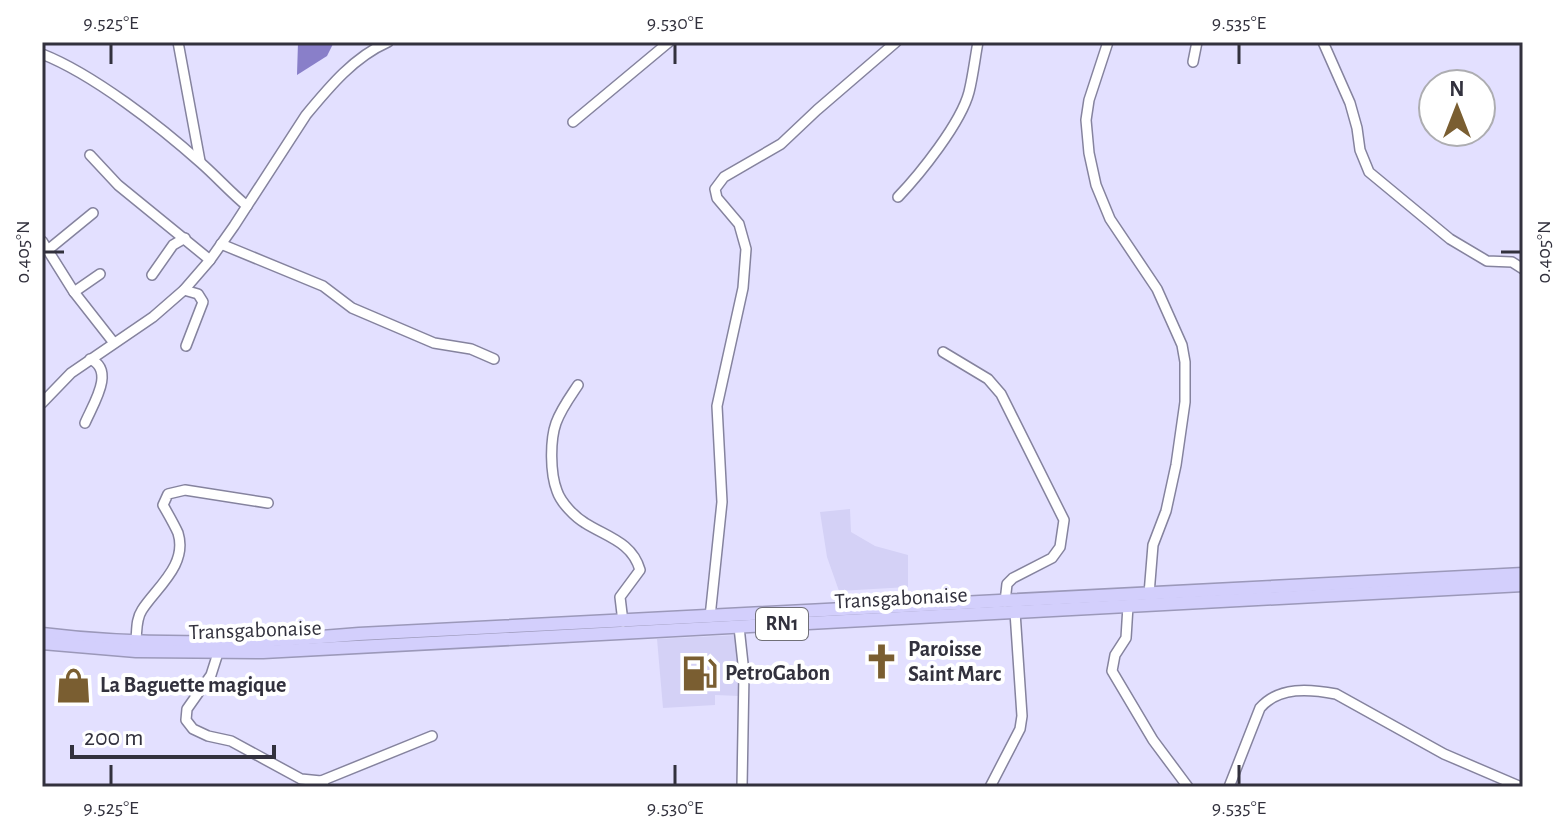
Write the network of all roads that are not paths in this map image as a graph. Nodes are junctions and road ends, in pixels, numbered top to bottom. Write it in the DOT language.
graph roads {
  1 [pos="178,42"];
  2 [pos="388,42"];
  3 [pos="669,42"];
  4 [pos="896,42"];
  5 [pos="978,42"];
  6 [pos="1108,42"];
  7 [pos="1197,42"];
  8 [pos="1323,42"];
  9 [pos="42,54"];
  10 [pos="1193,62"];
  11 [pos="573,122"];
  12 [pos="90,155"];
  13 [pos="200,161"];
  14 [pos="898,197"];
  15 [pos="247,206"];
  16 [pos="93,213"];
  17 [pos="185,238"];
  18 [pos="221,244"];
  19 [pos="46,245"];
  20 [pos="210,260"];
  21 [pos="1523,269"];
  22 [pos="100,274"];
  23 [pos="152,275"];
  24 [pos="184,290"];
  25 [pos="74,292"];
  26 [pos="114,343"];
  27 [pos="186,346"];
  28 [pos="943,352"];
  29 [pos="90,359"];
  30 [pos="494,359"];
  31 [pos="578,385"];
  32 [pos="42,403"];
  33 [pos="85,423"];
  34 [pos="268,503"];
  35 [pos="1523,574"];
  36 [pos="1523,585"];
  37 [pos="1149,594"];
  38 [pos="1005,602"];
  39 [pos="1128,606"];
  40 [pos="1015,612"];
  41 [pos="710,617"];
  42 [pos="623,622"];
  43 [pos="739,627"];
  44 [pos="42,634"];
  45 [pos="136,640"];
  46 [pos="42,643"];
  47 [pos="218,653"];
  48 [pos="432,736"];
  49 [pos="323,784"];
  50 [pos="742,787"];
  51 [pos="990,787"];
  52 [pos="1188,787"];
  53 [pos="1229,787"];
  54 [pos="1521,787"];
  1 -- 13 [label="street"];
  2 -- 15 [label="street"];
  3 -- 11 [label="street"];
  4 -- 41 [label="street"];
  5 -- 14 [label="street"];
  6 -- 37 [label="street"];
  7 -- 10 [label="street"];
  8 -- 21 [label="street"];
  9 -- 13 [label="street"];
  12 -- 17 [label="street"];
  13 -- 15 [label="street"];
  15 -- 18 [label="street"];
  16 -- 19 [label="street"];
  17 -- 20 [label="street"];
  17 -- 23 [label="street"];
  18 -- 20 [label="street"];
  18 -- 30 [label="street"];
  19 -- 25 [label="street"];
  20 -- 24 [label="street"];
  22 -- 25 [label="street"];
  24 -- 26 [label="street"];
  24 -- 27 [label="street"];
  25 -- 26 [label="street"];
  26 -- 29 [label="street"];
  28 -- 38 [label="street"];
  29 -- 32 [label="street"];
  29 -- 33 [label="street"];
  31 -- 42 [label="street"];
  34 -- 45 [label="street"];
  35 -- 37 [label="highway, Transgabonaise / RN1"];
  36 -- 39 [label="highway, Transgabonaise / RN1"];
  37 -- 38 [label="highway, Transgabonaise / RN1"];
  38 -- 41 [label="highway, Transgabonaise / RN1"];
  39 -- 40 [label="highway, Transgabonaise / RN1"];
  39 -- 52 [label="street"];
  40 -- 43 [label="highway, Transgabonaise / RN1"];
  40 -- 51 [label="street"];
  41 -- 42 [label="highway, Transgabonaise / RN1"];
  42 -- 45 [label="highway, Transgabonaise / RN1"];
  43 -- 47 [label="highway, Transgabonaise / RN1"];
  43 -- 50 [label="street"];
  44 -- 45 [label="highway, Transgabonaise / RN1"];
  46 -- 47 [label="highway, Transgabonaise / RN1"];
  47 -- 49 [label="street"];
  48 -- 49 [label="street"];
  53 -- 54 [label="street"];
}
